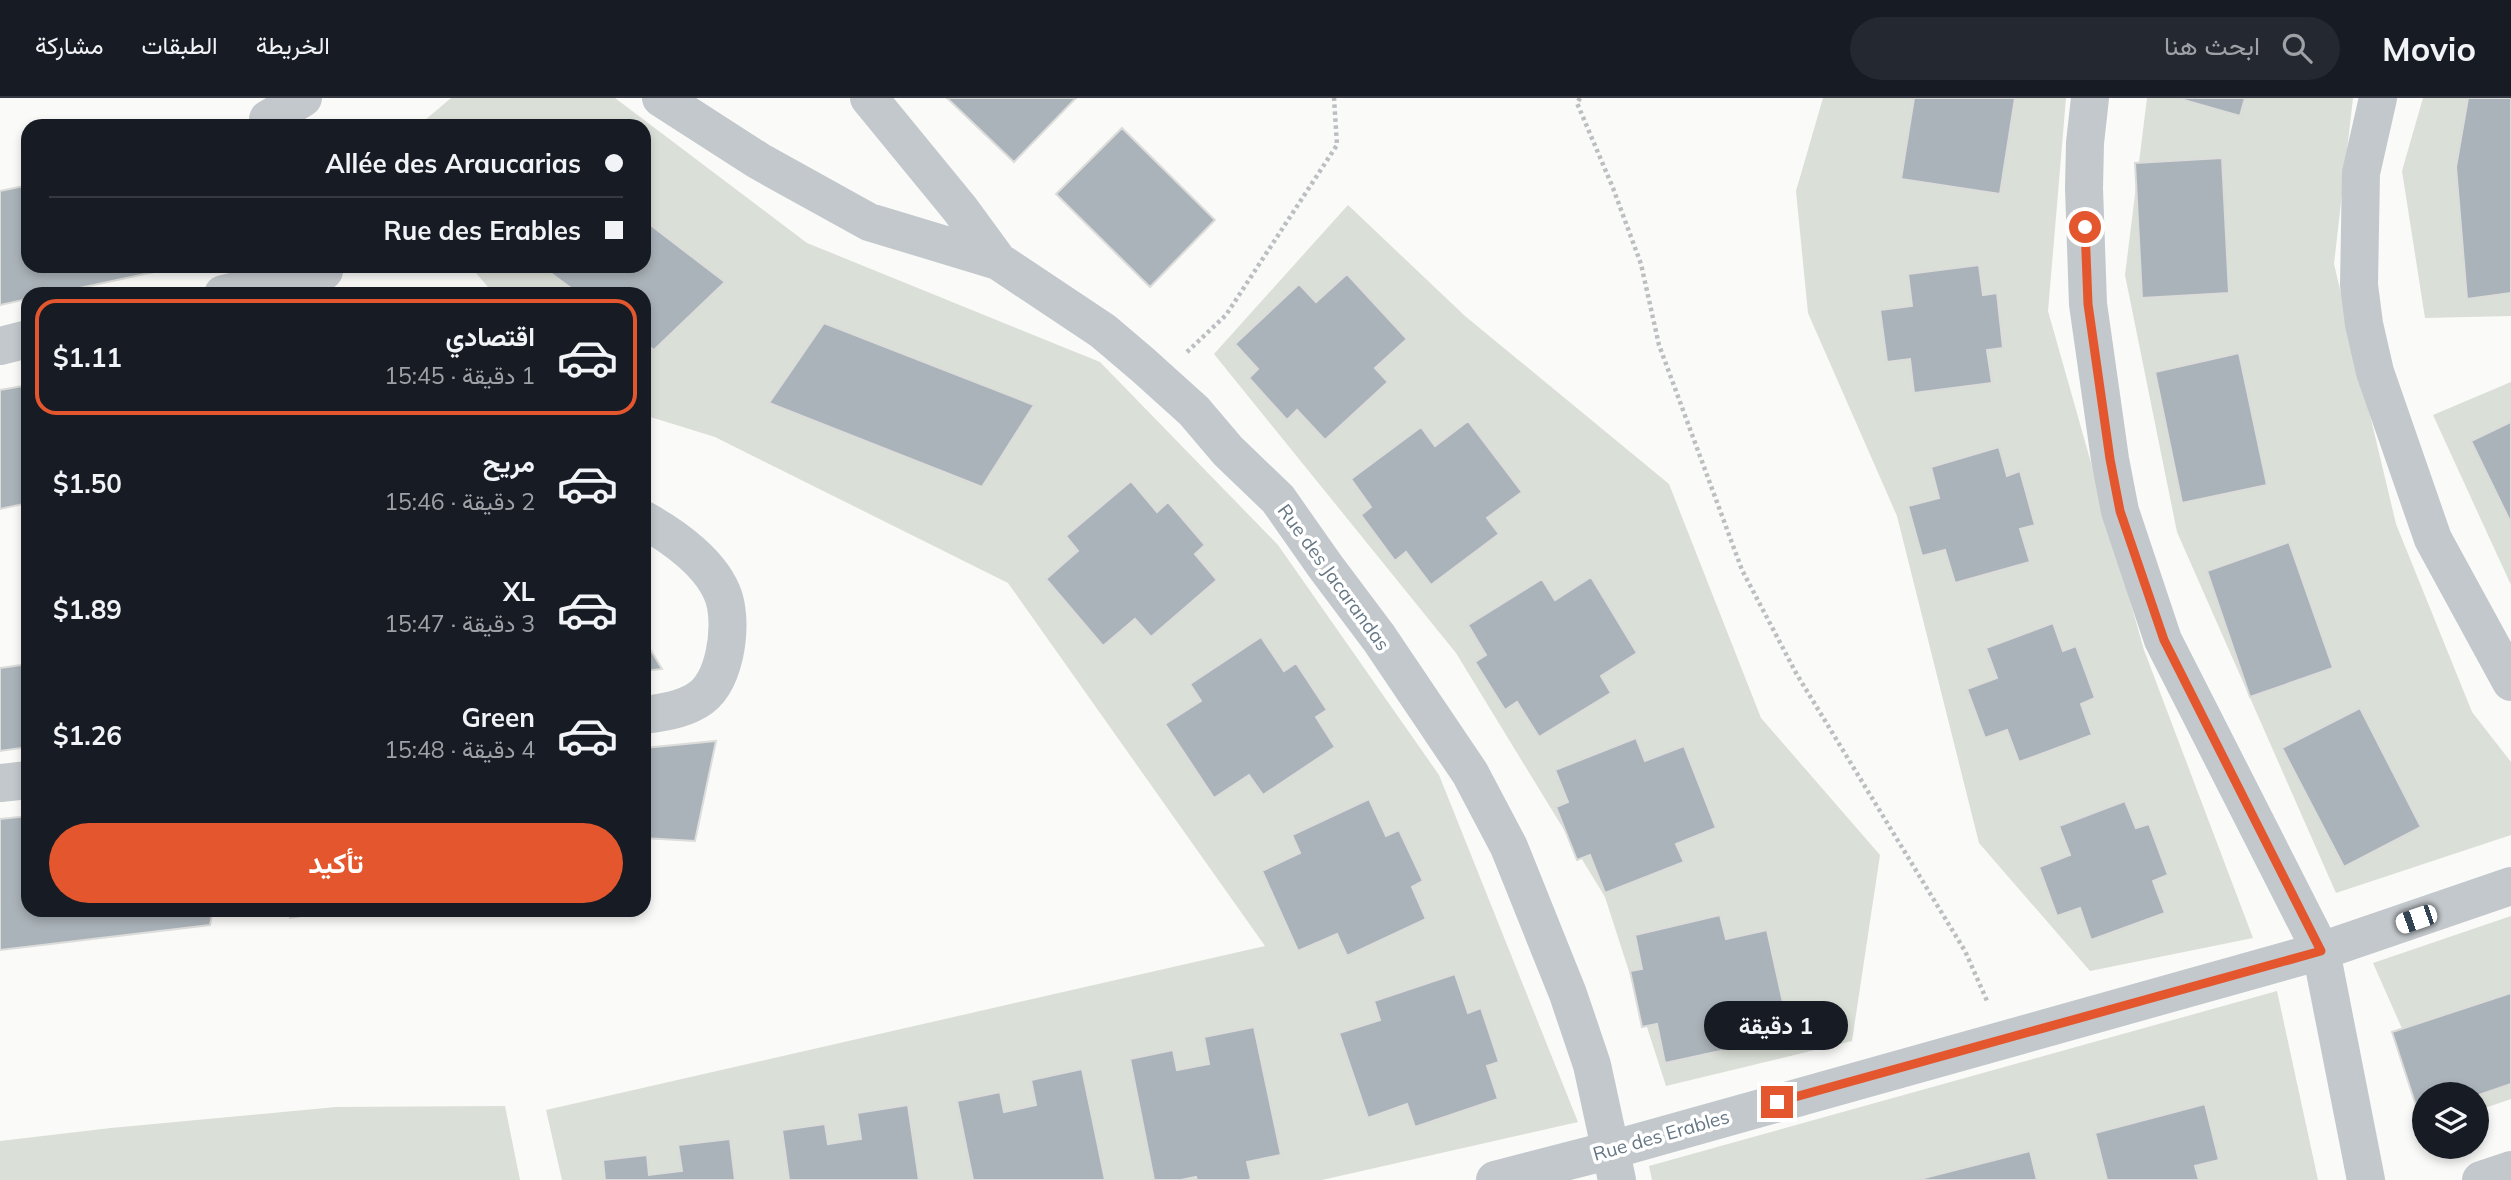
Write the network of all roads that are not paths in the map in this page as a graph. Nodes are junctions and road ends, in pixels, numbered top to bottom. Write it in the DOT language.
graph roads {
  1 [pos="303,98"];
  2 [pos="661,98"];
  3 [pos="869,98"];
  4 [pos="2090,98"];
  5 [pos="2378,98"];
  6 [pos="263,115"];
  7 [pos="998,261"];
  8 [pos="327,277"];
  9 [pos="266,287"];
  10 [pos="21,341"];
  11 [pos="0,346"];
  12 [pos="651,524"];
  13 [pos="2511,682"];
  14 [pos="651,714"];
  15 [pos="21,781"];
  16 [pos="0,783"];
  17 [pos="2511,886"];
  18 [pos="2321,951"];
  19 [pos="1614,1165"];
  20 [pos="2511,1170"];
  21 [pos="1495,1180"];
  22 [pos="2366,1180"];
  23 [pos="2481,1180"];
  1 -- 6 [label="street"];
  2 -- 7 [label="street"];
  3 -- 7 [label="street, Rue des Jacarandas"];
  4 -- 18 [label="street"];
  5 -- 13 [label="street"];
  7 -- 19 [label="street, Rue des Jacarandas"];
  8 -- 9 [label="street"];
  10 -- 11 [label="street"];
  12 -- 14 [label="street"];
  15 -- 16 [label="street"];
  17 -- 18 [label="street, Rue des Erables"];
  18 -- 19 [label="street, Rue des Erables"];
  18 -- 22 [label="street"];
  19 -- 21 [label="street, Rue des Erables"];
  20 -- 23 [label="street"];
}
